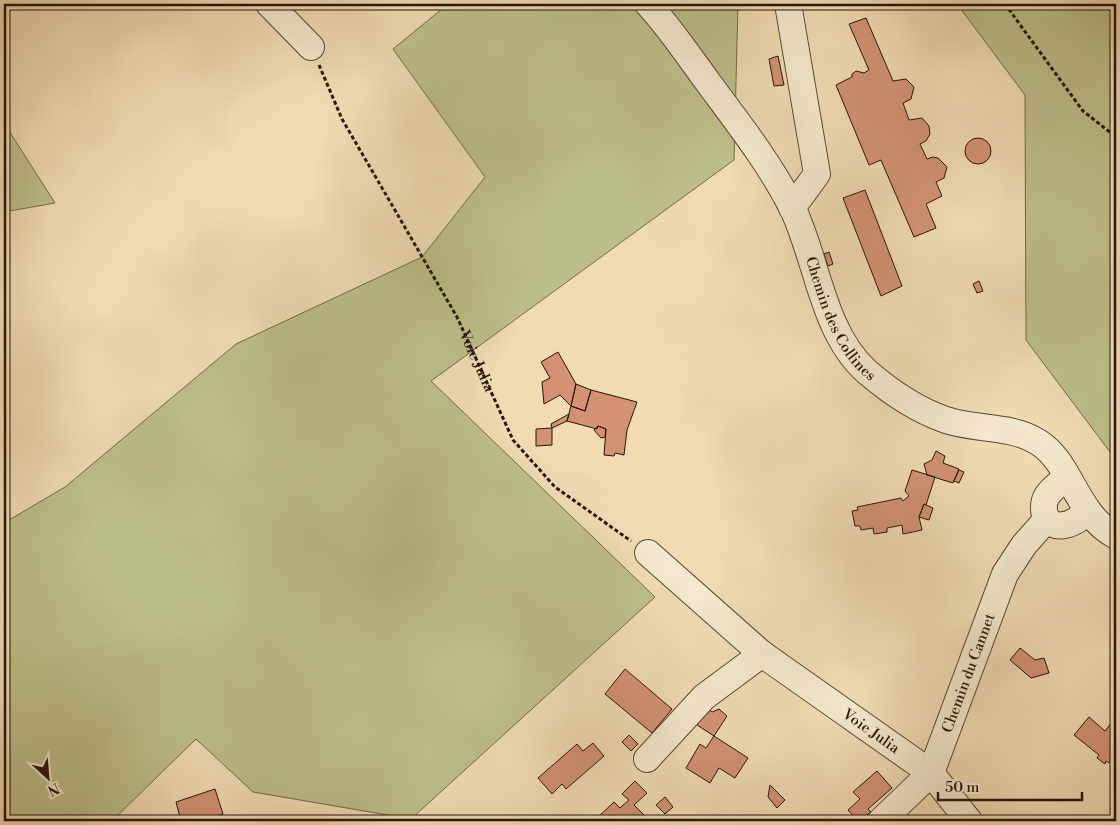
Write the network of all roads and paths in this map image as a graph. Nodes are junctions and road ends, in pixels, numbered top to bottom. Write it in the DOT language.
graph roads {
  1 [pos="269,4"];
  2 [pos="648,4"];
  3 [pos="788,4"];
  4 [pos="1005,4"];
  5 [pos="311,47"];
  6 [pos="1116,137"];
  7 [pos="792,208"];
  8 [pos="1067,477"];
  9 [pos="1088,512"];
  10 [pos="1047,519"];
  11 [pos="1116,536"];
  12 [pos="648,553"];
  13 [pos="762,654"];
  14 [pos="647,759"];
  15 [pos="931,773"];
  16 [pos="881,821"];
  17 [pos="969,821"];
  1 -- 5 [label="street"];
  2 -- 7 [label="street, Chemin des Collines"];
  3 -- 7 [label="street"];
  4 -- 6 [label="path"];
  5 -- 12 [label="path, Voie Julia"];
  7 -- 8 [label="street, Chemin des Collines"];
  8 -- 9 [label="street, Chemin des Collines"];
  8 -- 10 [label="street"];
  9 -- 10 [label="street"];
  9 -- 11 [label="street, Chemin des Collines"];
  10 -- 15 [label="street, Chemin du Cannet"];
  12 -- 13 [label="street, Voie Julia"];
  13 -- 14 [label="street"];
  13 -- 15 [label="street, Voie Julia"];
  15 -- 16 [label="street, Chemin du Cannet"];
  15 -- 17 [label="street, Voie Julia"];
}
